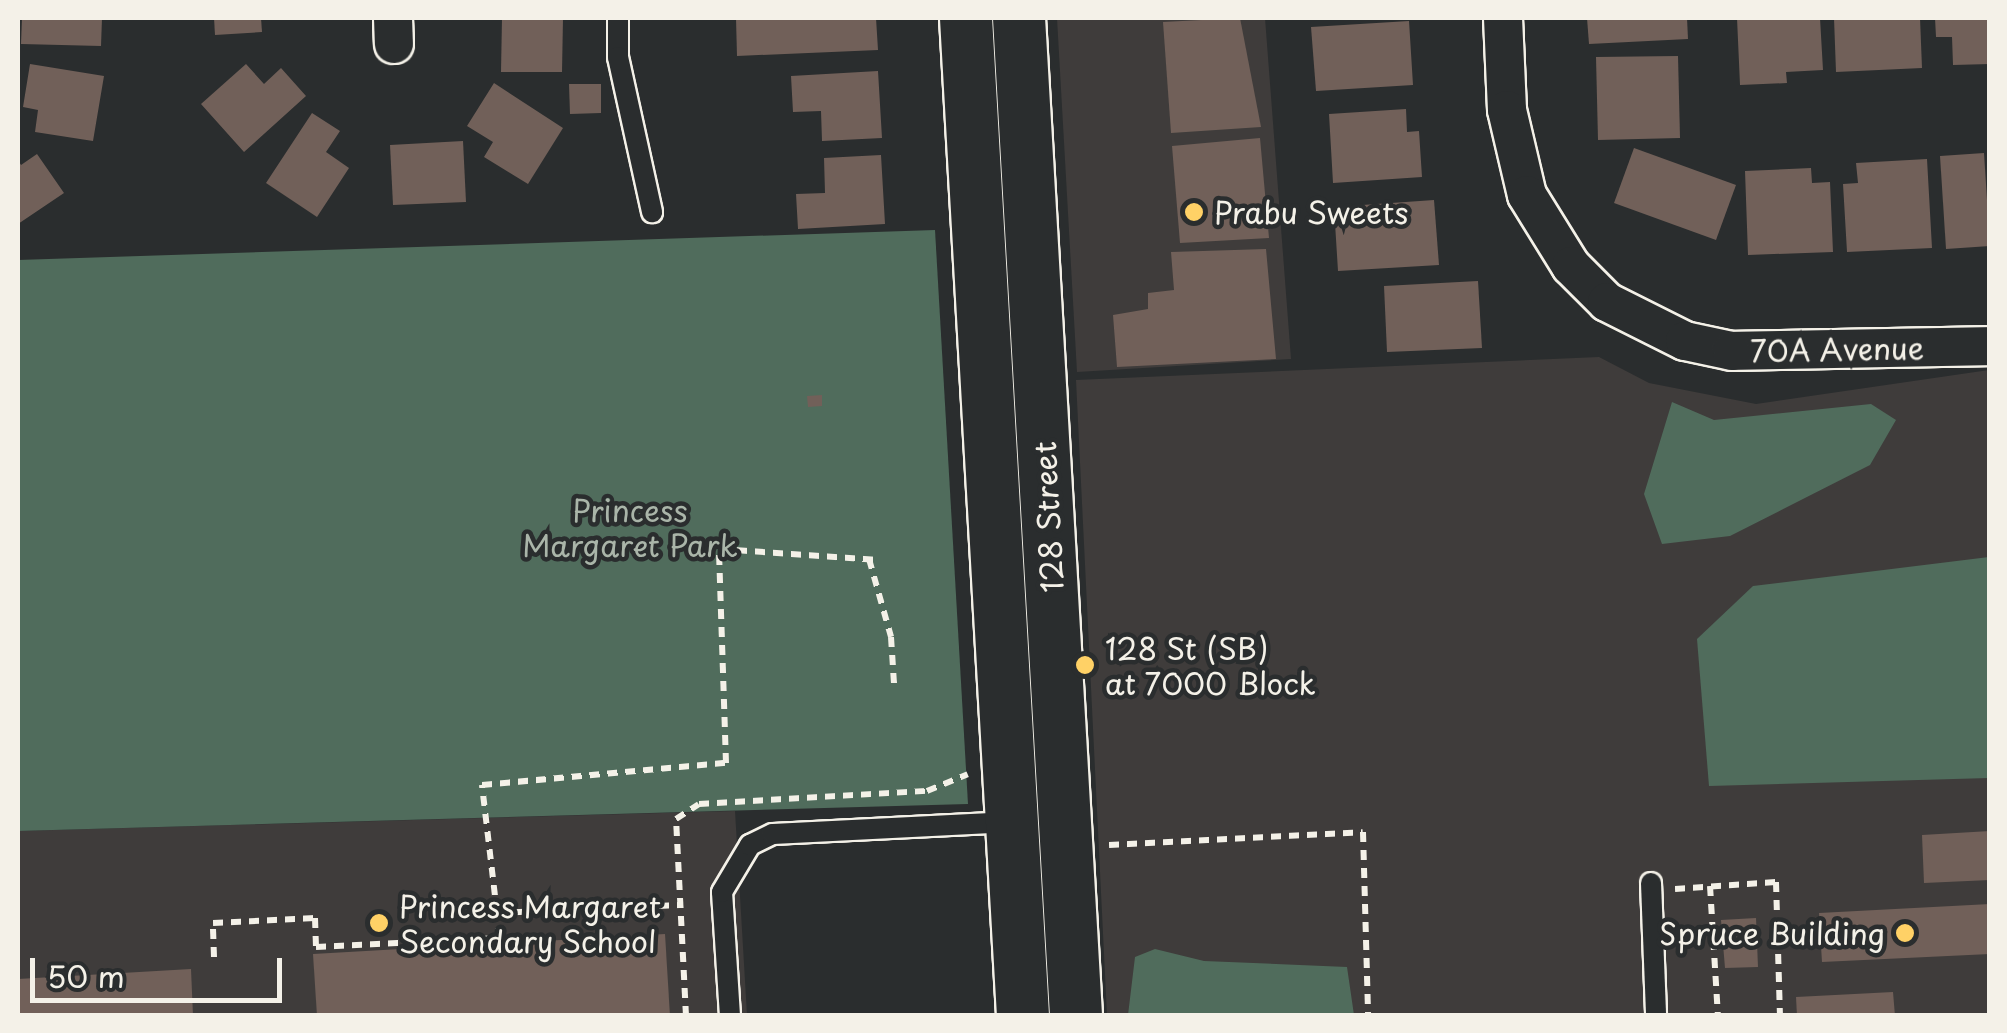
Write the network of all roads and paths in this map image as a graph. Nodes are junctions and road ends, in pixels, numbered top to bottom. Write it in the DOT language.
graph roads {
  1 [pos="618,18"];
  2 [pos="966,18"];
  3 [pos="986,18"];
  4 [pos="1019,18"];
  5 [pos="1503,18"];
  6 [pos="1028,162"];
  7 [pos="652,212"];
  8 [pos="1990,346"];
  9 [pos="869,559"];
  10 [pos="879,560"];
  11 [pos="894,684"];
  12 [pos="1050,826"];
  13 [pos="1710,886"];
  14 [pos="1651,887"];
  15 [pos="680,905"];
  16 [pos="497,913"];
  17 [pos="214,957"];
  18 [pos="730,1016"];
  19 [pos="1023,1016"];
  20 [pos="1076,1016"];
  21 [pos="1368,1016"];
  22 [pos="1656,1016"];
  23 [pos="1718,1016"];
  24 [pos="1780,1016"];
  1 -- 7 [label="lane"];
  2 -- 12 [label="main road, 128 Street"];
  3 -- 6 [label="main road"];
  4 -- 6 [label="main road, 128 Street"];
  5 -- 8 [label="street, 70A Avenue"];
  6 -- 12 [label="main road, 128 Street"];
  9 -- 10 [label="path"];
  9 -- 11 [label="path"];
  9 -- 16 [label="path"];
  12 -- 18 [label="lane"];
  12 -- 19 [label="main road, 128 Street"];
  12 -- 20 [label="main road, 128 Street"];
  12 -- 21 [label="path"];
  13 -- 14 [label="path"];
  13 -- 23 [label="path"];
  13 -- 24 [label="path"];
  14 -- 22 [label="lane"];
  15 -- 16 [label="path"];
  16 -- 17 [label="path"];
}
